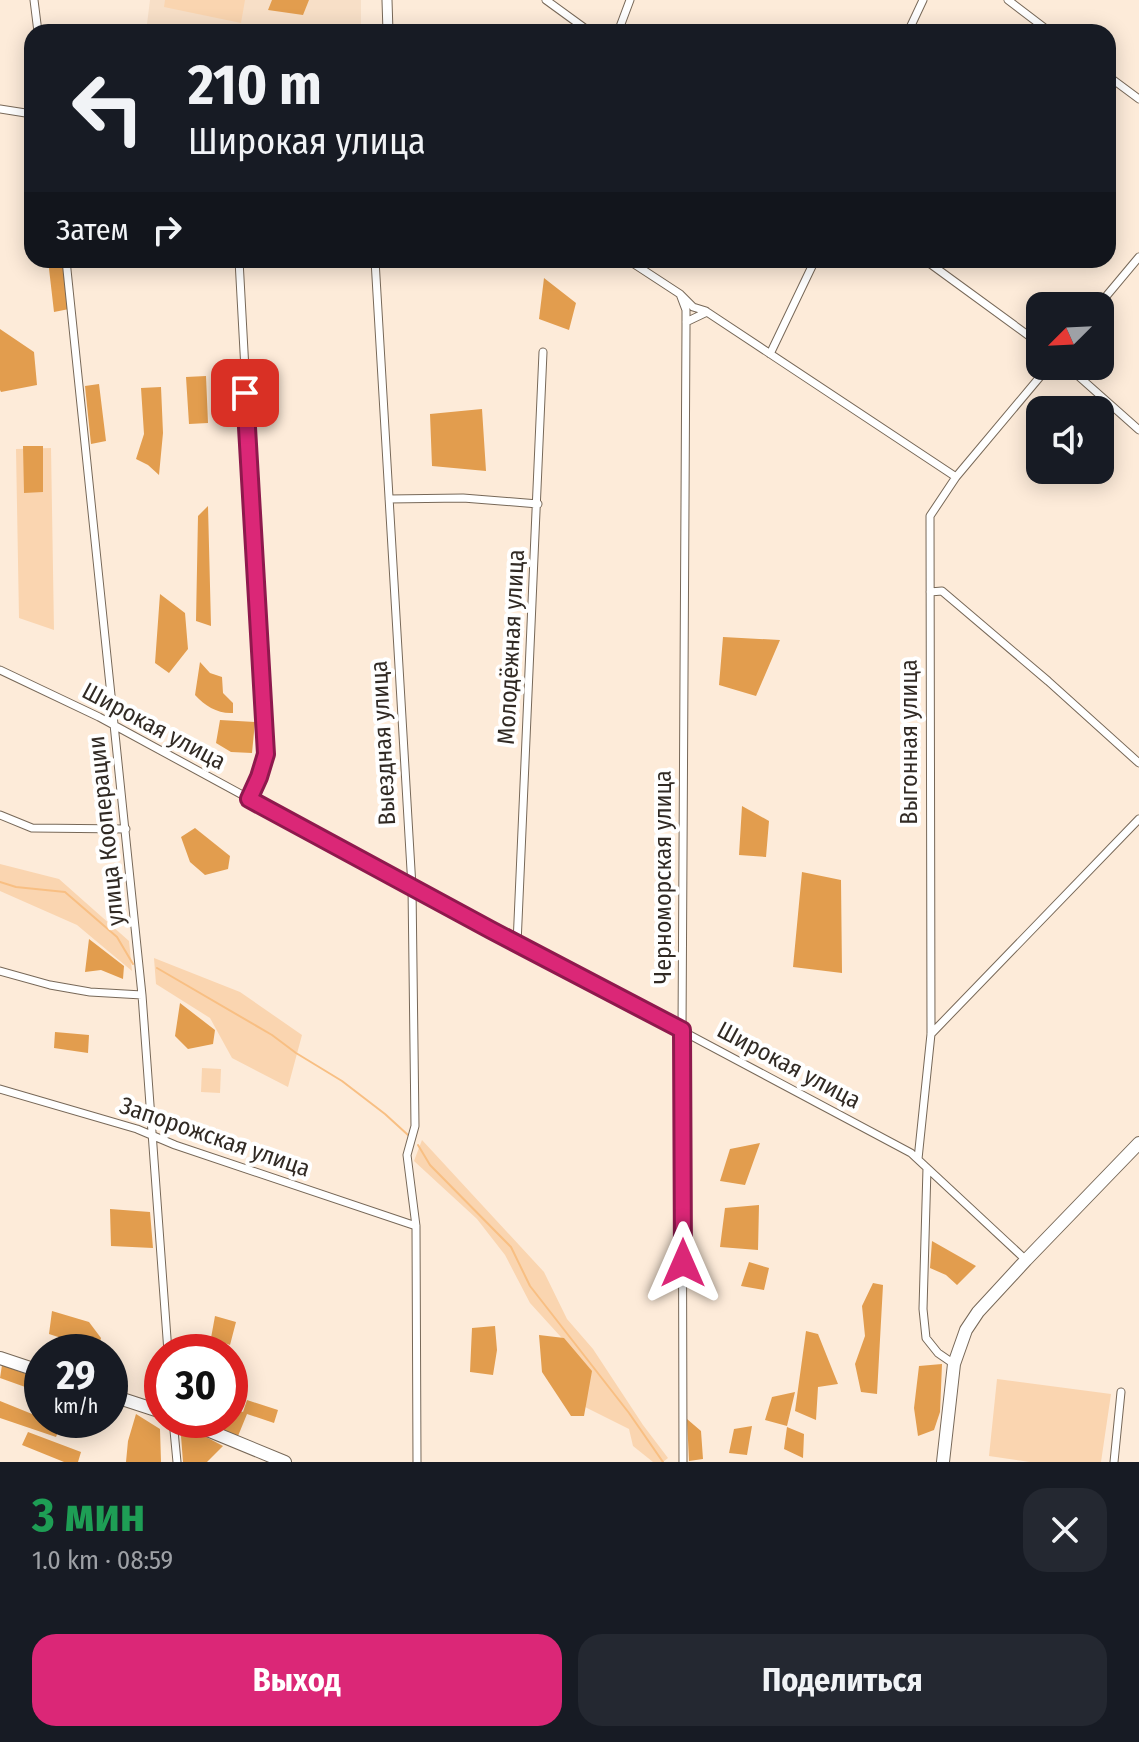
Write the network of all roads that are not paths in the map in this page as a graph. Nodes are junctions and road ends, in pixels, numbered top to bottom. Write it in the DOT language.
graph roads {
  1 [pos="34,0"];
  2 [pos="387,0"];
  3 [pos="546,0"];
  4 [pos="630,0"];
  5 [pos="923,0"];
  6 [pos="1008,0"];
  7 [pos="37,24"];
  8 [pos="388,24"];
  9 [pos="579,24"];
  10 [pos="621,24"];
  11 [pos="912,24"];
  12 [pos="1040,24"];
  13 [pos="1116,82"];
  14 [pos="1139,99"];
  15 [pos="0,109"];
  16 [pos="24,113"];
  17 [pos="1139,257"];
  18 [pos="67,268"];
  19 [pos="239,268"];
  20 [pos="375,268"];
  21 [pos="640,268"];
  22 [pos="811,268"];
  23 [pos="936,268"];
  24 [pos="1110,292"];
  25 [pos="680,294"];
  26 [pos="707,312"];
  27 [pos="686,322"];
  28 [pos="1026,334"];
  29 [pos="543,352"];
  30 [pos="770,354"];
  31 [pos="1037,380"];
  32 [pos="1083,380"];
  33 [pos="1139,430"];
  34 [pos="956,477"];
  35 [pos="389,499"];
  36 [pos="538,504"];
  37 [pos="930,592"];
  38 [pos="0,670"];
  39 [pos="115,725"];
  40 [pos="1139,763"];
  41 [pos="249,799"];
  42 [pos="0,815"];
  43 [pos="1139,819"];
  44 [pos="126,829"];
  45 [pos="412,887"];
  46 [pos="517,944"];
  47 [pos="0,971"];
  48 [pos="142,995"];
  49 [pos="682,1030"];
  50 [pos="931,1034"];
  51 [pos="0,1089"];
  52 [pos="152,1136"];
  53 [pos="1139,1143"];
  54 [pos="918,1159"];
  55 [pos="927,1168"];
  56 [pos="416,1226"];
  57 [pos="1026,1260"];
  58 [pos="167,1334"];
  59 [pos="0,1358"];
  60 [pos="954,1364"];
  61 [pos="24,1366"];
  62 [pos="1121,1392"];
  63 [pos="175,1438"];
  64 [pos="227,1438"];
  65 [pos="177,1462"];
  66 [pos="285,1462"];
  67 [pos="417,1462"];
  68 [pos="683,1462"];
  69 [pos="943,1462"];
  70 [pos="1114,1462"];
  1 -- 7 [label="street"];
  2 -- 8 [label="street"];
  3 -- 9 [label="street"];
  4 -- 10 [label="street"];
  5 -- 11 [label="street"];
  6 -- 12 [label="street"];
  13 -- 14 [label="street"];
  15 -- 16 [label="street"];
  17 -- 24 [label="street"];
  18 -- 39 [label="street, улица Кооперации"];
  19 -- 41 [label="street"];
  20 -- 35 [label="street, Выездная улица"];
  21 -- 25 [label="street"];
  22 -- 30 [label="street"];
  23 -- 28 [label="street"];
  25 -- 26 [label="street"];
  25 -- 27 [label="street, Черноморская улица"];
  26 -- 27 [label="street"];
  26 -- 30 [label="street"];
  27 -- 49 [label="street, Черноморская улица"];
  29 -- 36 [label="street, Молодёжная улица"];
  30 -- 34 [label="street"];
  31 -- 34 [label="street, Выгонная улица"];
  32 -- 33 [label="street"];
  34 -- 37 [label="street, Выгонная улица"];
  35 -- 36 [label="street"];
  35 -- 45 [label="street, Выездная улица"];
  36 -- 46 [label="street, Молодёжная улица"];
  37 -- 40 [label="street"];
  37 -- 50 [label="street, Выгонная улица"];
  38 -- 39 [label="street, Широкая улица"];
  39 -- 41 [label="street, Широкая улица"];
  39 -- 44 [label="street, улица Кооперации"];
  41 -- 45 [label="street, Широкая улица"];
  42 -- 44 [label="street"];
  43 -- 50 [label="street"];
  44 -- 48 [label="street, улица Кооперации"];
  45 -- 46 [label="street, Широкая улица"];
  45 -- 56 [label="street, Выездная улица"];
  46 -- 49 [label="street, Широкая улица"];
  47 -- 48 [label="street"];
  48 -- 52 [label="street, улица Кооперации"];
  49 -- 54 [label="street, Широкая улица"];
  49 -- 68 [label="street, Черноморская улица"];
  50 -- 54 [label="street, Выгонная улица"];
  51 -- 52 [label="street, Запорожская улица"];
  52 -- 56 [label="street, Запорожская улица"];
  52 -- 58 [label="street, улица Кооперации"];
  53 -- 57 [label="main road"];
  54 -- 55 [label="street, Широкая улица"];
  55 -- 57 [label="street, Широкая улица"];
  55 -- 60 [label="street"];
  56 -- 67 [label="street, Выездная улица"];
  57 -- 60 [label="main road"];
  59 -- 61 [label="main road"];
  60 -- 69 [label="main road"];
  62 -- 70 [label="street"];
  63 -- 65 [label="street"];
  64 -- 66 [label="main road"];
}
